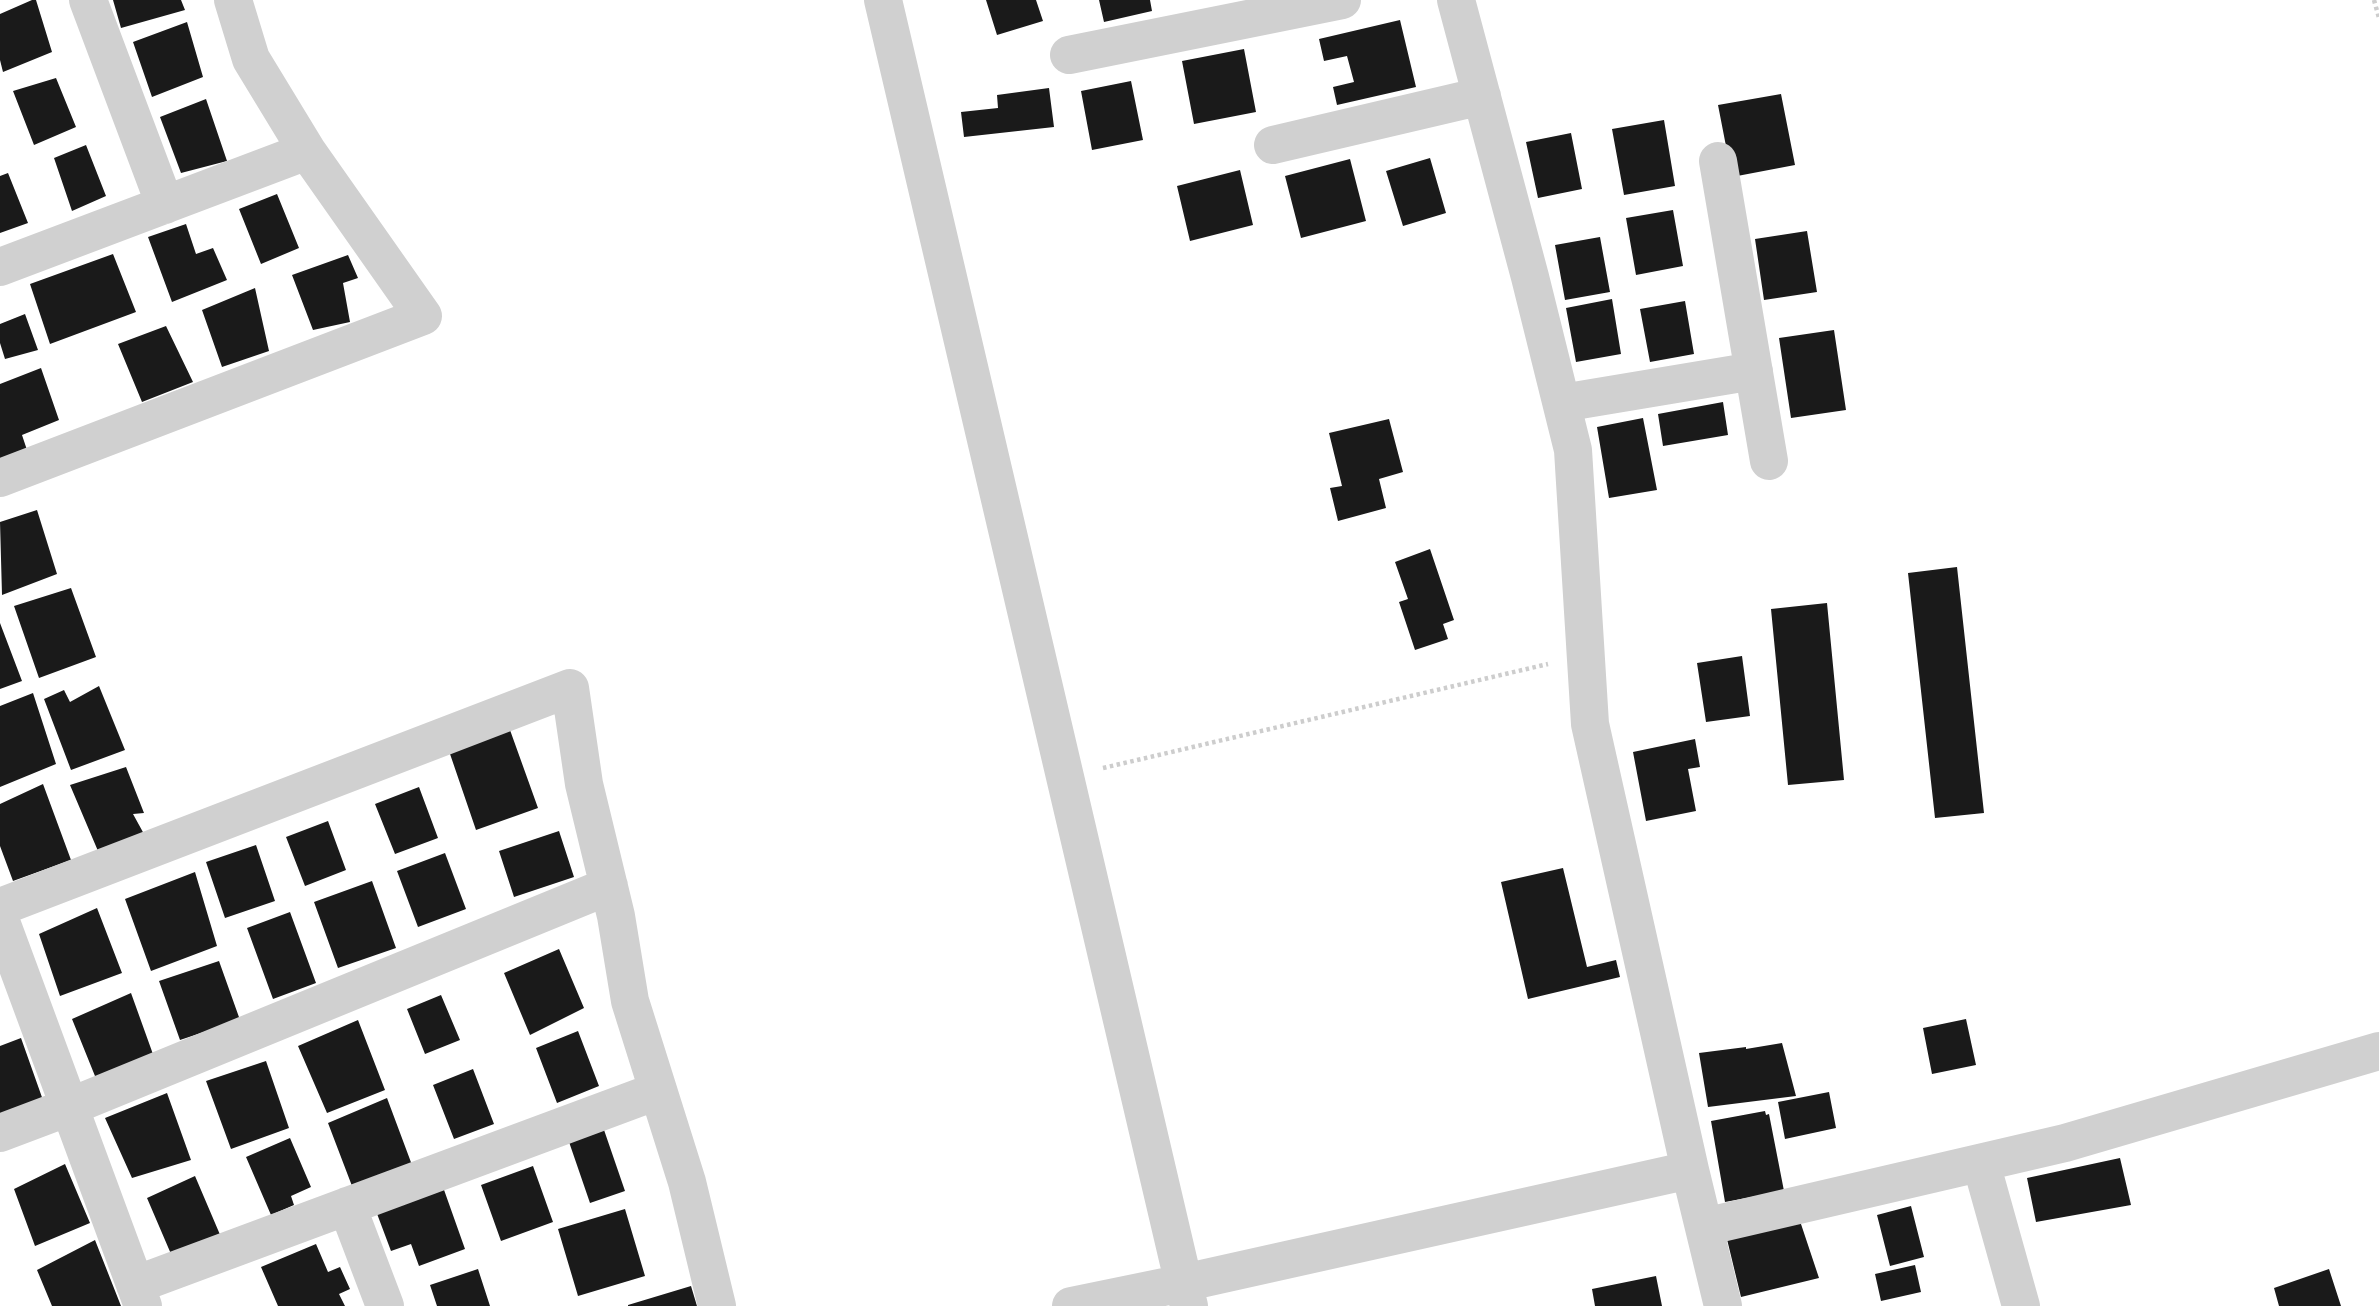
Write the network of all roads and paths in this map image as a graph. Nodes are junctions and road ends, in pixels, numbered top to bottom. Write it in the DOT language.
graph roads {
  1 [pos="88,0"];
  2 [pos="233,0"];
  3 [pos="883,0"];
  4 [pos="1342,0"];
  5 [pos="1456,0"];
  6 [pos="2374,0"];
  7 [pos="2379,18"];
  8 [pos="1069,55"];
  9 [pos="1482,96"];
  10 [pos="1273,145"];
  11 [pos="307,151"];
  12 [pos="1718,162"];
  13 [pos="164,205"];
  14 [pos="0,267"];
  15 [pos="1754,371"];
  16 [pos="1562,403"];
  17 [pos="1769,461"];
  18 [pos="0,478"];
  19 [pos="1586,656"];
  20 [pos="1064,777"];
  21 [pos="609,886"];
  22 [pos="0,907"];
  23 [pos="0,919"];
  24 [pos="2379,1051"];
  25 [pos="657,1091"];
  26 [pos="69,1107"];
  27 [pos="0,1133"];
  28 [pos="1981,1163"];
  29 [pos="1690,1170"];
  30 [pos="347,1206"];
  31 [pos="1704,1227"];
  32 [pos="1186,1295"];
  33 [pos="139,1296"];
  34 [pos="385,1306"];
  35 [pos="716,1306"];
  36 [pos="1071,1306"];
  37 [pos="1723,1306"];
  38 [pos="2021,1306"];
  1 -- 13 [label="street"];
  2 -- 11 [label="street"];
  3 -- 20 [label="street"];
  4 -- 8 [label="street"];
  5 -- 9 [label="street"];
  6 -- 7 [label="path"];
  9 -- 10 [label="street"];
  9 -- 16 [label="street"];
  11 -- 13 [label="street"];
  11 -- 18 [label="street"];
  12 -- 15 [label="street"];
  13 -- 14 [label="street"];
  15 -- 16 [label="street"];
  15 -- 17 [label="street"];
  16 -- 19 [label="street"];
  19 -- 20 [label="path"];
  19 -- 29 [label="street"];
  20 -- 32 [label="street"];
  21 -- 22 [label="street"];
  21 -- 25 [label="street"];
  21 -- 26 [label="street"];
  23 -- 26 [label="street"];
  24 -- 28 [label="street"];
  25 -- 30 [label="street"];
  25 -- 35 [label="street"];
  26 -- 27 [label="street"];
  26 -- 33 [label="street"];
  28 -- 31 [label="street"];
  28 -- 38 [label="street"];
  29 -- 31 [label="street"];
  29 -- 32 [label="street"];
  30 -- 33 [label="street"];
  30 -- 34 [label="street"];
  31 -- 37 [label="street"];
  32 -- 36 [label="street"];
}
